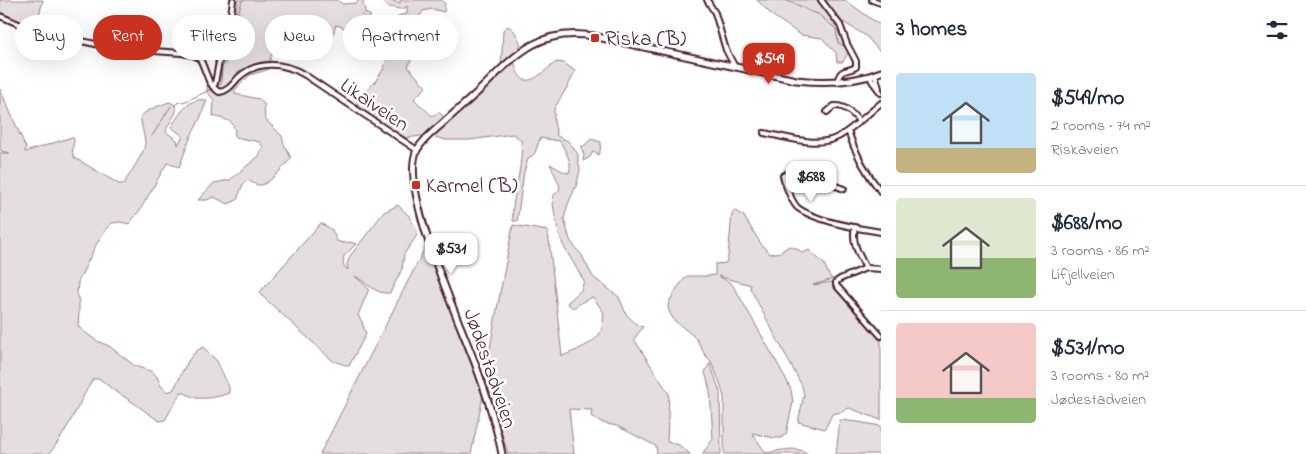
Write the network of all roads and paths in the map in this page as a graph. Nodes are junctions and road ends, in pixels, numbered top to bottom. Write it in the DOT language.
graph roads {
  1 [pos="233,0"];
  2 [pos="707,0"];
  3 [pos="821,0"];
  4 [pos="872,0"];
  5 [pos="881,3"];
  6 [pos="0,16"];
  7 [pos="734,67"];
  8 [pos="876,74"];
  9 [pos="837,82"];
  10 [pos="213,86"];
  11 [pos="880,92"];
  12 [pos="881,103"];
  13 [pos="827,112"];
  14 [pos="859,121"];
  15 [pos="848,130"];
  16 [pos="764,133"];
  17 [pos="417,150"];
  18 [pos="844,189"];
  19 [pos="881,192"];
  20 [pos="855,227"];
  21 [pos="881,232"];
  22 [pos="866,268"];
  23 [pos="881,269"];
  24 [pos="881,336"];
  25 [pos="502,454"];
  1 -- 10 [label="street"];
  2 -- 7 [label="street"];
  3 -- 9 [label="street"];
  4 -- 5 [label="street"];
  6 -- 10 [label="street"];
  7 -- 9 [label="main road"];
  7 -- 17 [label="main road"];
  8 -- 9 [label="main road"];
  8 -- 11 [label="street"];
  10 -- 17 [label="street, Likaiveien"];
  12 -- 14 [label="street"];
  13 -- 14 [label="street"];
  14 -- 15 [label="street"];
  15 -- 16 [label="street"];
  15 -- 19 [label="street"];
  17 -- 25 [label="main road, Jødestadveien"];
  18 -- 20 [label="street"];
  20 -- 21 [label="street"];
  20 -- 22 [label="street"];
  22 -- 23 [label="street"];
  22 -- 24 [label="street"];
}
